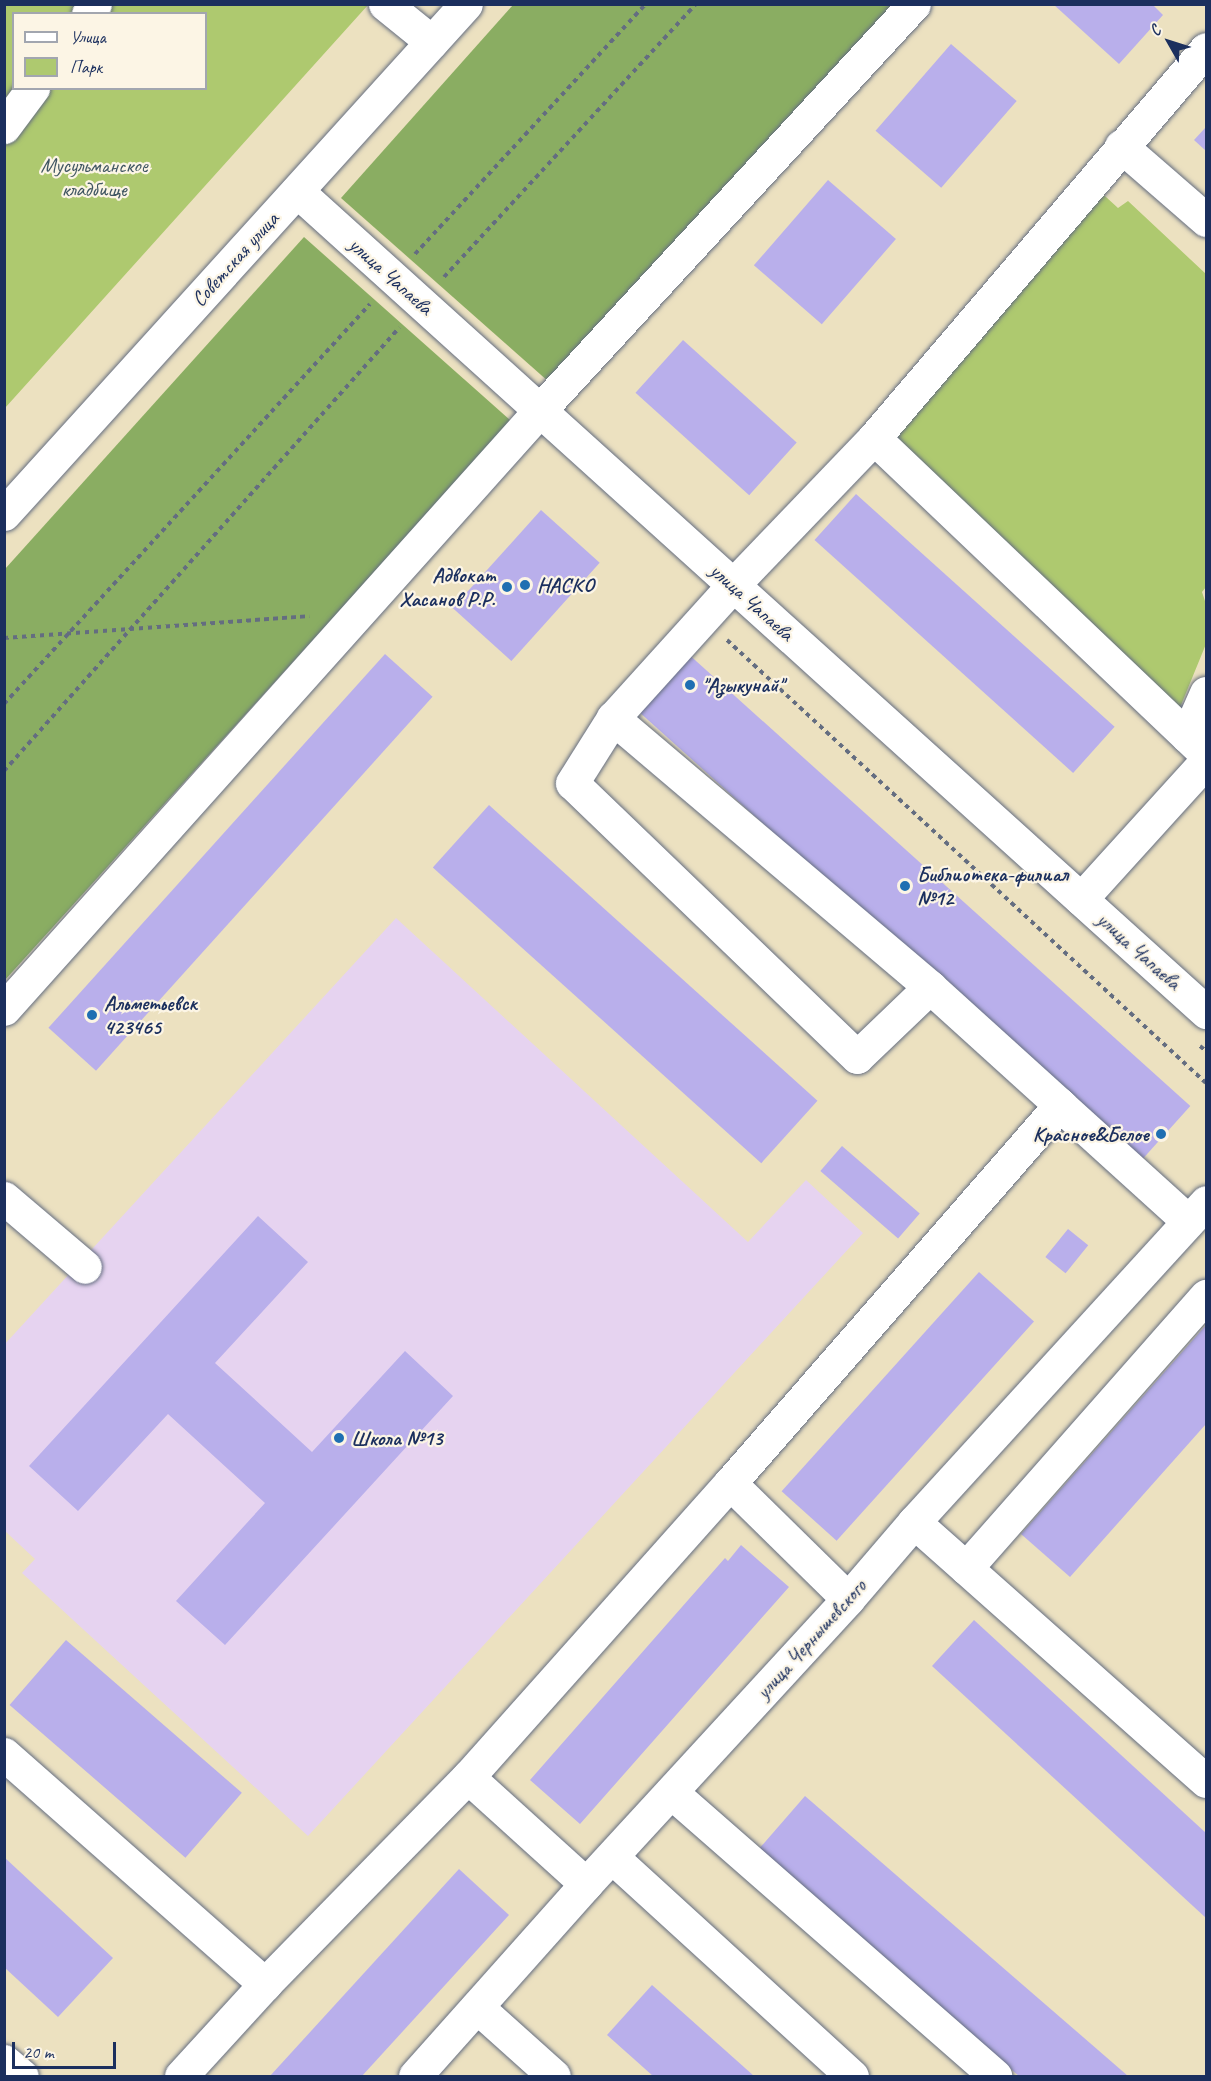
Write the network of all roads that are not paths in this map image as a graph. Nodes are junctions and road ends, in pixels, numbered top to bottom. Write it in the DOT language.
graph roads {
  1 [pos="385,4"];
  2 [pos="466,4"];
  3 [pos="914,4"];
  4 [pos="432,42"];
  5 [pos="1206,49"];
  6 [pos="32,90"];
  7 [pos="4,127"];
  8 [pos="1121,146"];
  9 [pos="297,191"];
  10 [pos="1206,220"];
  11 [pos="540,410"];
  12 [pos="874,438"];
  13 [pos="4,513"];
  14 [pos="733,585"];
  15 [pos="1206,693"];
  16 [pos="613,718"];
  17 [pos="1200,750"];
  18 [pos="1081,899"];
  19 [pos="930,987"];
  20 [pos="4,1009"];
  21 [pos="1206,1012"];
  22 [pos="1060,1105"];
  23 [pos="4,1198"];
  24 [pos="1197,1211"];
  25 [pos="85,1267"];
  26 [pos="1206,1296"];
  27 [pos="730,1483"];
  28 [pos="914,1522"];
  29 [pos="966,1568"];
  30 [pos="848,1599"];
  31 [pos="4,1754"];
  32 [pos="1205,1776"];
  33 [pos="468,1777"];
  34 [pos="671,1792"];
  35 [pos="612,1857"];
  36 [pos="586,1884"];
  37 [pos="265,1984"];
  38 [pos="477,2007"];
  39 [pos="4,2061"];
  40 [pos="22,2076"];
  41 [pos="181,2076"];
  42 [pos="415,2076"];
  43 [pos="554,2076"];
  44 [pos="852,2076"];
  45 [pos="995,2076"];
  1 -- 4 [label="street"];
  2 -- 4 [label="street, Советская улица"];
  3 -- 11 [label="street"];
  4 -- 9 [label="street, Советская улица"];
  5 -- 8 [label="street"];
  6 -- 7 [label="street"];
  8 -- 10 [label="street"];
  8 -- 12 [label="street"];
  9 -- 11 [label="street, улица Чапаева"];
  9 -- 13 [label="street, Советская улица"];
  11 -- 14 [label="street, улица Чапаева"];
  11 -- 20 [label="street"];
  12 -- 14 [label="street"];
  12 -- 17 [label="street"];
  14 -- 16 [label="street"];
  14 -- 18 [label="street, улица Чапаева"];
  15 -- 17 [label="street"];
  16 -- 19 [label="street"];
  16 -- 19 [label="street"];
  17 -- 18 [label="street"];
  18 -- 21 [label="street, улица Чапаева"];
  19 -- 22 [label="street"];
  22 -- 24 [label="street"];
  22 -- 27 [label="street"];
  23 -- 25 [label="street"];
  24 -- 28 [label="street, улица Чернышевского"];
  26 -- 29 [label="street"];
  27 -- 30 [label="street"];
  27 -- 33 [label="street"];
  28 -- 29 [label="street"];
  28 -- 30 [label="street, улица Чернышевского"];
  29 -- 32 [label="street"];
  30 -- 34 [label="street, улица Чернышевского"];
  31 -- 37 [label="street"];
  33 -- 36 [label="street"];
  33 -- 37 [label="street"];
  34 -- 35 [label="street, улица Чернышевского"];
  34 -- 45 [label="street"];
  35 -- 36 [label="street, улица Чернышевского"];
  35 -- 44 [label="street"];
  36 -- 38 [label="street, улица Чернышевского"];
  37 -- 41 [label="street"];
  38 -- 42 [label="street, улица Чернышевского"];
  38 -- 43 [label="street"];
  39 -- 40 [label="street"];
}
